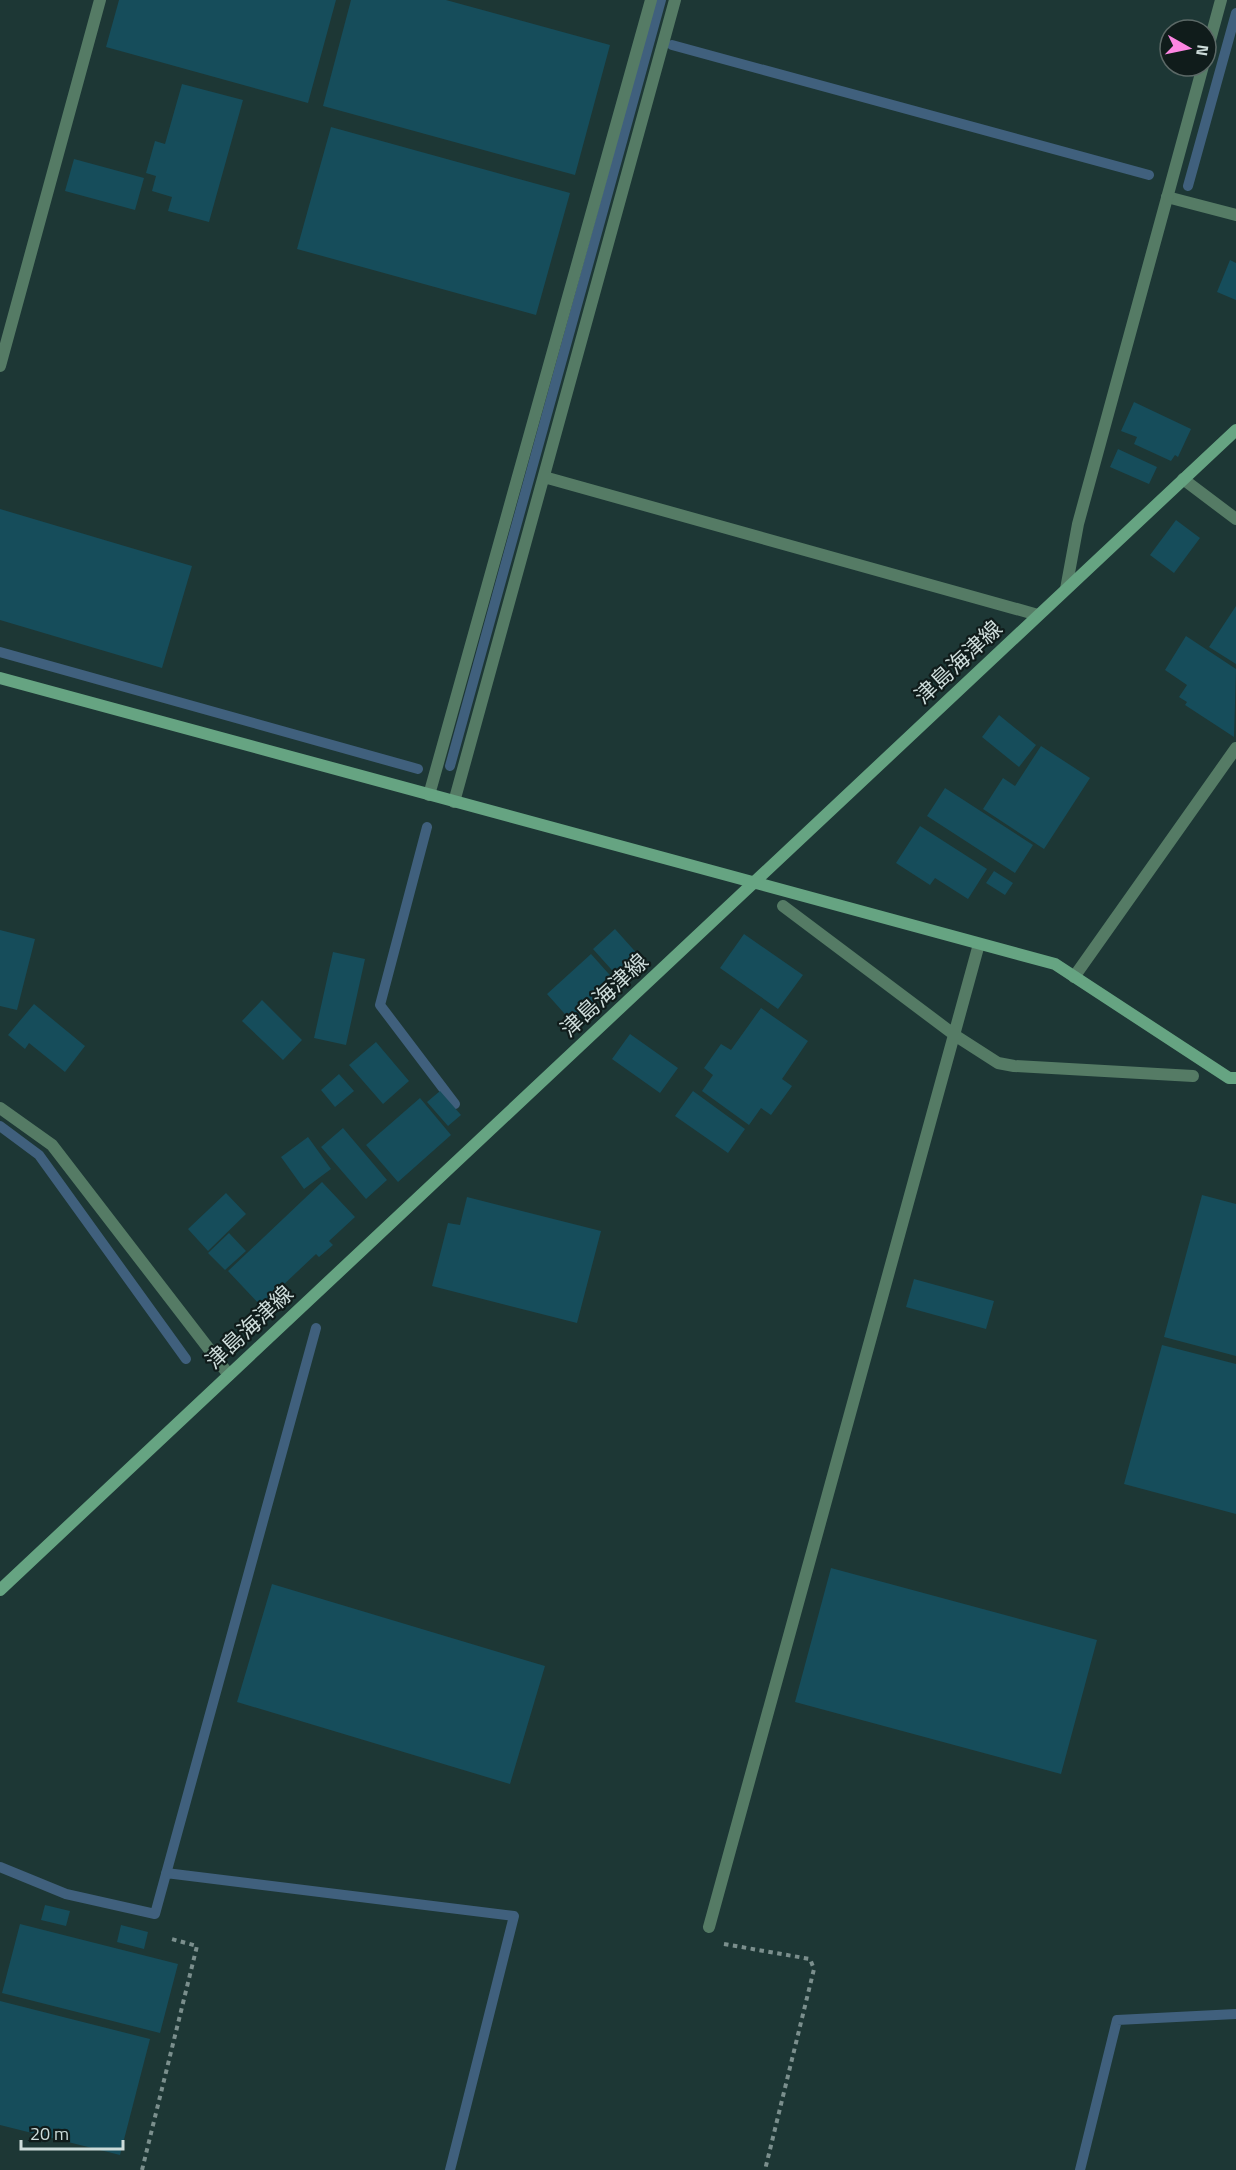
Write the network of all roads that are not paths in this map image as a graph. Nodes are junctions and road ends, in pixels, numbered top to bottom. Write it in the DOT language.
graph roads {
  1 [pos="100,0"];
  2 [pos="651,0"];
  3 [pos="675,0"];
  4 [pos="1221,0"];
  5 [pos="1216,18"];
  6 [pos="1200,78"];
  7 [pos="1167,197"];
  8 [pos="1236,215"];
  9 [pos="0,366"];
  10 [pos="1236,430"];
  11 [pos="544,477"];
  12 [pos="1183,479"];
  13 [pos="1236,519"];
  14 [pos="1066,589"];
  15 [pos="1038,615"];
  16 [pos="0,678"];
  17 [pos="1236,748"];
  18 [pos="429,795"];
  19 [pos="454,802"];
  20 [pos="753,884"];
  21 [pos="783,906"];
  22 [pos="979,944"];
  23 [pos="1074,977"];
  24 [pos="956,1036"];
  25 [pos="1193,1076"];
  26 [pos="1236,1078"];
  27 [pos="0,1108"];
  28 [pos="229,1375"];
  29 [pos="0,1590"];
  30 [pos="709,1927"];
  1 -- 9 [label="street"];
  2 -- 18 [label="street"];
  3 -- 11 [label="street"];
  4 -- 5 [label="street"];
  6 -- 7 [label="street"];
  7 -- 8 [label="street"];
  7 -- 14 [label="street"];
  10 -- 12 [label="main road, 津島海津線"];
  11 -- 15 [label="street"];
  11 -- 19 [label="street"];
  12 -- 13 [label="street"];
  12 -- 14 [label="main road, 津島海津線"];
  14 -- 15 [label="main road, 津島海津線"];
  15 -- 20 [label="main road, 津島海津線"];
  16 -- 18 [label="main road"];
  17 -- 23 [label="street"];
  18 -- 19 [label="main road"];
  19 -- 20 [label="main road"];
  20 -- 22 [label="main road"];
  20 -- 28 [label="main road, 津島海津線"];
  21 -- 24 [label="street"];
  22 -- 23 [label="main road"];
  22 -- 24 [label="street"];
  23 -- 26 [label="main road"];
  24 -- 25 [label="street"];
  24 -- 30 [label="street"];
  27 -- 28 [label="street"];
  28 -- 29 [label="main road, 津島海津線"];
}
